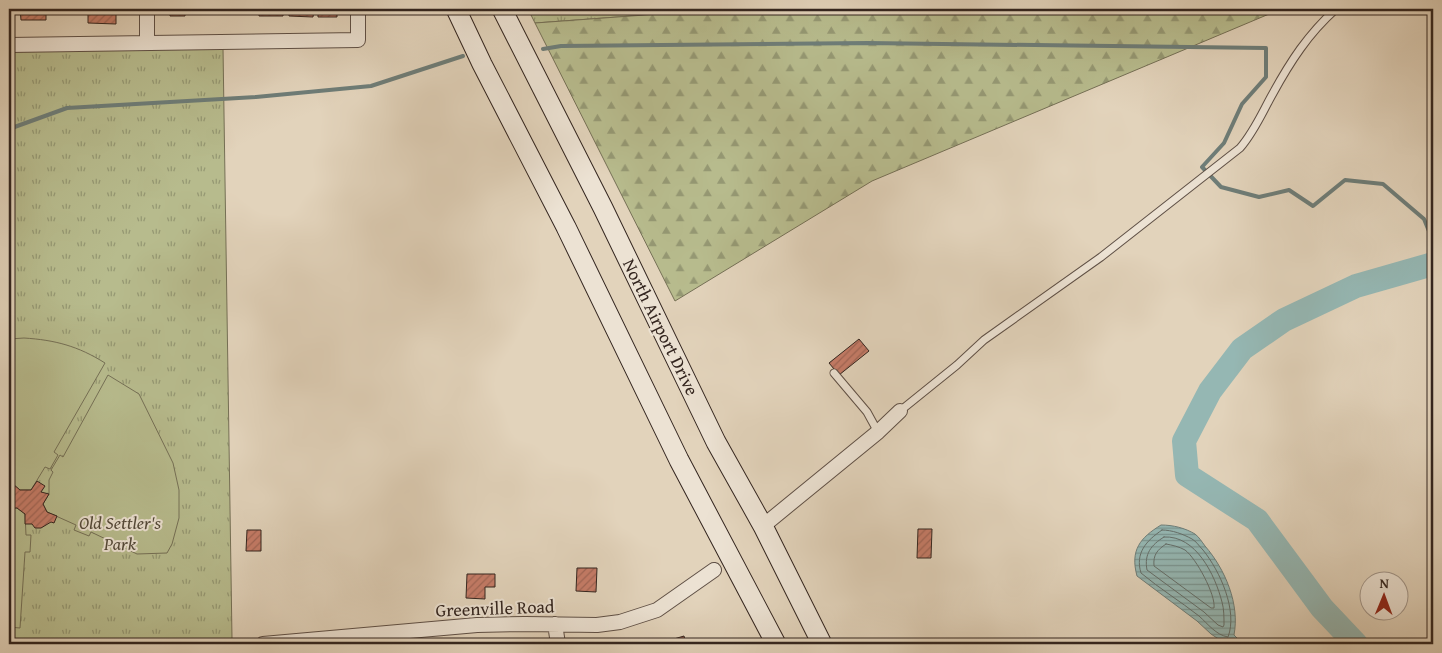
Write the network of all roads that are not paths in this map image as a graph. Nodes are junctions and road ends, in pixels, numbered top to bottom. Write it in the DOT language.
graph roads {
  1 [pos="146,9"];
  2 [pos="358,9"];
  3 [pos="456,9"];
  4 [pos="502,9"];
  5 [pos="1336,9"];
  6 [pos="147,43"];
  7 [pos="9,45"];
  8 [pos="834,373"];
  9 [pos="900,411"];
  10 [pos="878,432"];
  11 [pos="764,526"];
  12 [pos="714,570"];
  13 [pos="555,624"];
  14 [pos="263,644"];
  15 [pos="558,644"];
  16 [pos="776,644"];
  17 [pos="822,644"];
  1 -- 6 [label="street"];
  2 -- 6 [label="street"];
  3 -- 16 [label="main road"];
  4 -- 11 [label="main road, North Airport Drive"];
  5 -- 9 [label="lane"];
  6 -- 7 [label="street"];
  8 -- 10 [label="lane"];
  9 -- 10 [label="street"];
  10 -- 11 [label="street"];
  11 -- 17 [label="main road, North Airport Drive"];
  12 -- 13 [label="street, Greenville Road"];
  13 -- 14 [label="street, Greenville Road"];
  13 -- 15 [label="street"];
}
